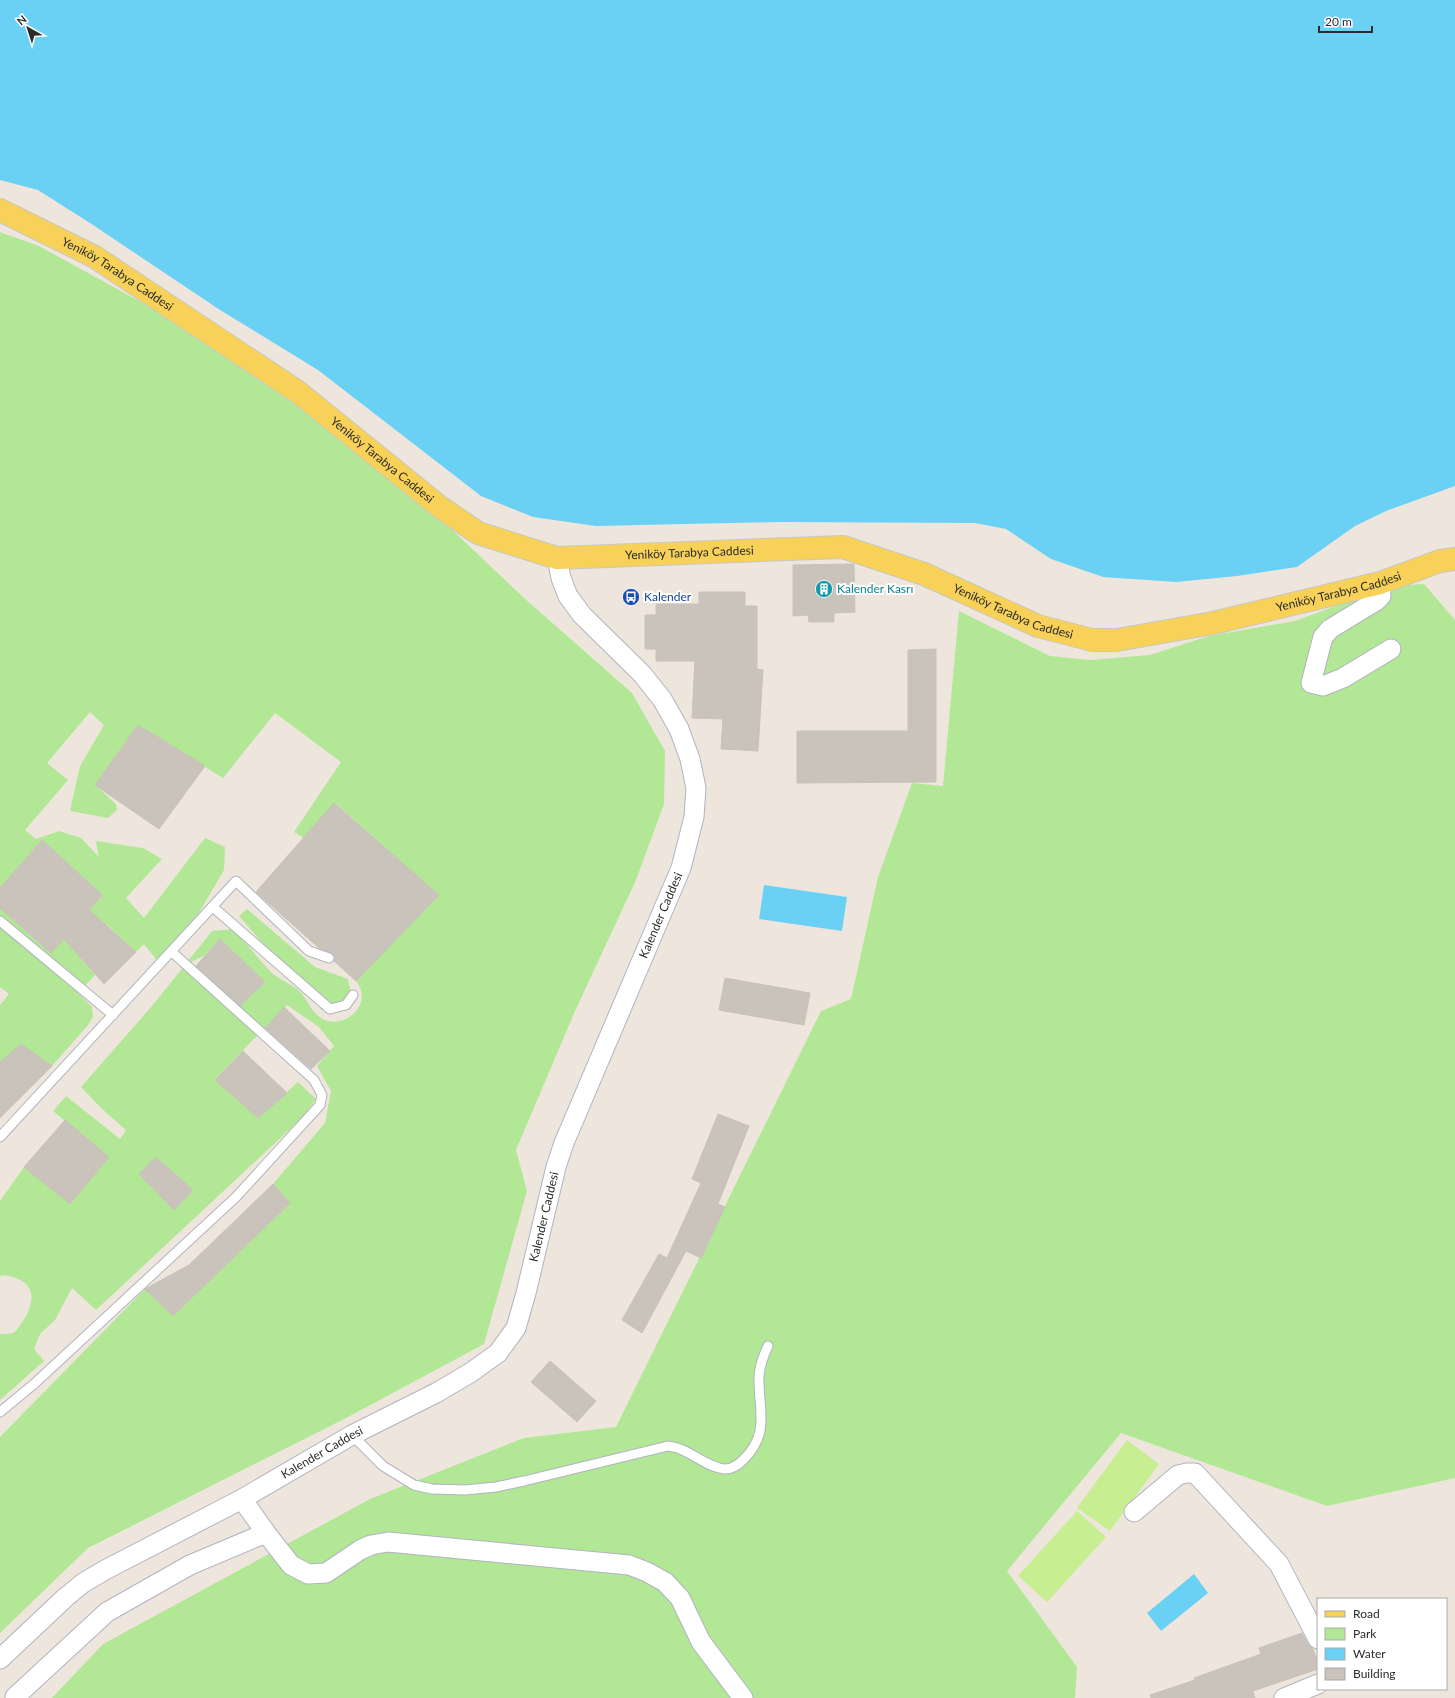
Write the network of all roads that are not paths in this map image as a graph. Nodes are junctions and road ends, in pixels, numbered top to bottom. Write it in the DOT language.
graph roads {
  1 [pos="0,210"];
  2 [pos="557,558"];
  3 [pos="1455,559"];
  4 [pos="1380,583"];
  5 [pos="1391,649"];
  6 [pos="214,907"];
  7 [pos="0,921"];
  8 [pos="172,952"];
  9 [pos="328,958"];
  10 [pos="354,995"];
  11 [pos="113,1016"];
  12 [pos="0,1137"];
  13 [pos="768,1346"];
  14 [pos="0,1412"];
  15 [pos="352,1435"];
  16 [pos="242,1499"];
  17 [pos="1134,1512"];
  18 [pos="266,1533"];
  19 [pos="1317,1637"];
  20 [pos="0,1659"];
  21 [pos="1317,1684"];
  22 [pos="15,1697"];
  23 [pos="743,1698"];
  24 [pos="1284,1698"];
  1 -- 2 [label="main road, Yeniköy Tarabya Caddesi"];
  2 -- 4 [label="main road, Yeniköy Tarabya Caddesi"];
  2 -- 15 [label="street, Kalender Caddesi"];
  3 -- 4 [label="main road, Yeniköy Tarabya Caddesi"];
  4 -- 5 [label="street"];
  6 -- 8 [label="lane"];
  6 -- 9 [label="lane"];
  6 -- 10 [label="lane"];
  7 -- 11 [label="lane"];
  8 -- 11 [label="lane"];
  8 -- 14 [label="lane"];
  11 -- 12 [label="lane"];
  13 -- 15 [label="lane"];
  15 -- 16 [label="street, Kalender Caddesi"];
  16 -- 18 [label="street"];
  16 -- 20 [label="street, Kalender Caddesi"];
  17 -- 19 [label="street"];
  18 -- 22 [label="street"];
  18 -- 23 [label="street"];
  21 -- 24 [label="street"];
}
